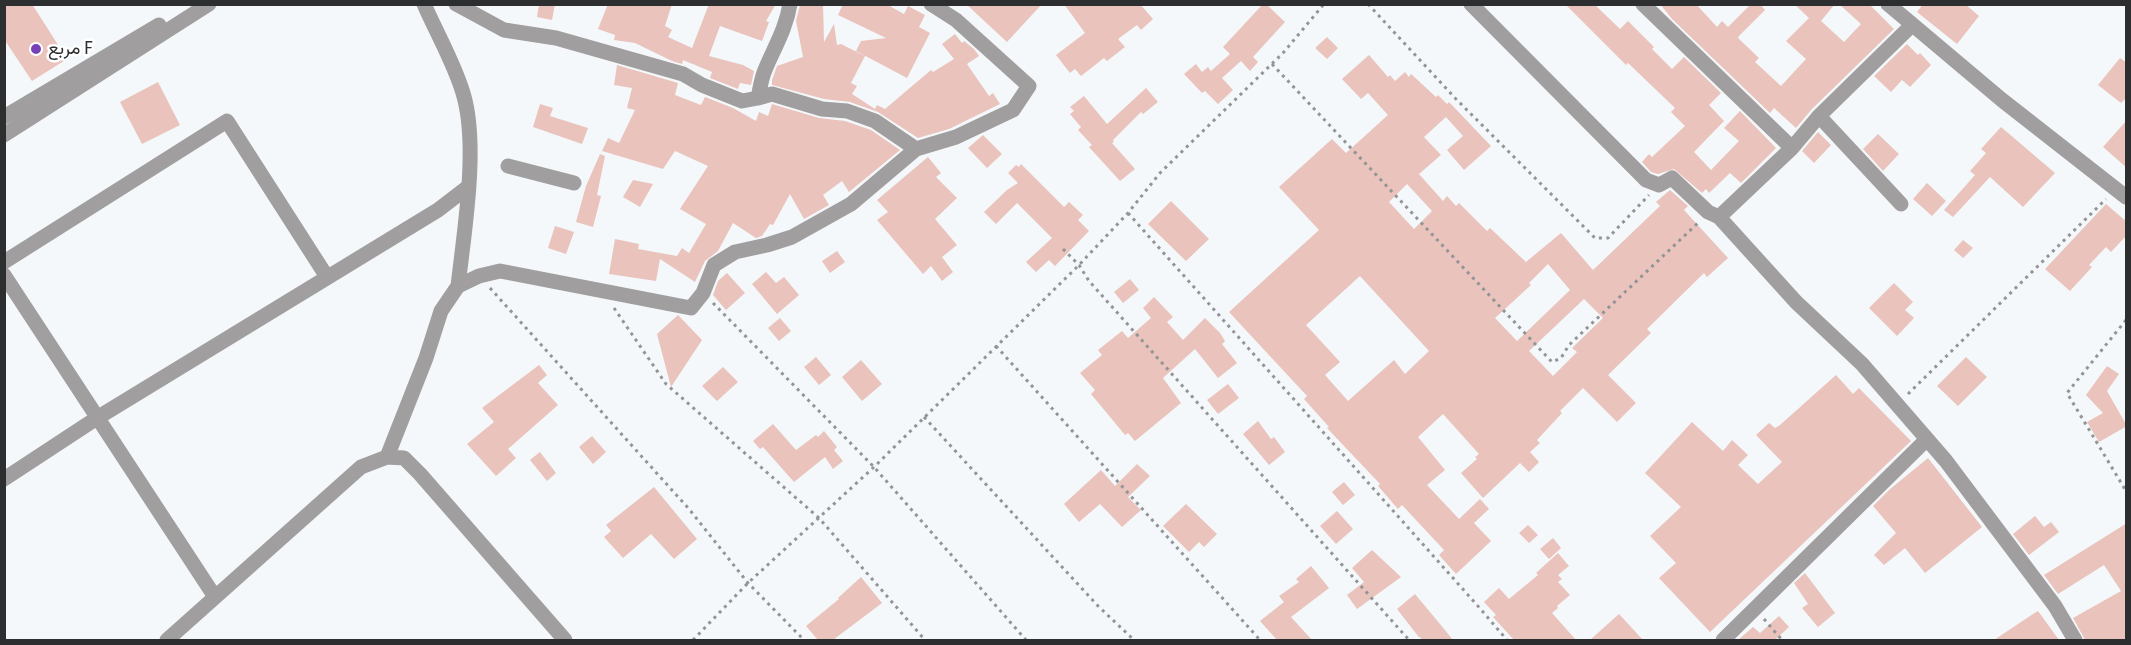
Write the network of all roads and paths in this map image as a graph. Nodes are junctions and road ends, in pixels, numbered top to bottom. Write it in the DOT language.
graph roads {
  1 [pos="193,4"];
  2 [pos="209,4"];
  3 [pos="424,4"];
  4 [pos="456,4"];
  5 [pos="790,4"];
  6 [pos="931,4"];
  7 [pos="1324,4"];
  8 [pos="1368,4"];
  9 [pos="1471,4"];
  10 [pos="1643,4"];
  11 [pos="1888,4"];
  12 [pos="1912,25"];
  13 [pos="1272,64"];
  14 [pos="758,98"];
  15 [pos="1819,116"];
  16 [pos="4,117"];
  17 [pos="4,135"];
  18 [pos="1792,148"];
  19 [pos="916,149"];
  20 [pos="508,166"];
  21 [pos="574,183"];
  22 [pos="1659,185"];
  23 [pos="468,188"];
  24 [pos="2121,192"];
  25 [pos="1901,204"];
  26 [pos="1128,213"];
  27 [pos="1714,215"];
  28 [pos="1063,249"];
  29 [pos="4,262"];
  30 [pos="1079,265"];
  31 [pos="4,275"];
  32 [pos="479,276"];
  33 [pos="327,277"];
  34 [pos="458,286"];
  35 [pos="601,290"];
  36 [pos="703,293"];
  37 [pos="2127,320"];
  38 [pos="996,346"];
  39 [pos="1898,404"];
  40 [pos="924,417"];
  41 [pos="97,418"];
  42 [pos="1926,440"];
  43 [pos="387,457"];
  44 [pos="874,467"];
  45 [pos="4,479"];
  46 [pos="2127,491"];
  47 [pos="819,518"];
  48 [pos="748,583"];
  49 [pos="215,597"];
  50 [pos="1756,609"];
  51 [pos="167,640"];
  52 [pos="565,640"];
  53 [pos="693,640"];
  54 [pos="804,640"];
  55 [pos="925,640"];
  56 [pos="1026,640"];
  57 [pos="1134,640"];
  58 [pos="1260,640"];
  59 [pos="1409,640"];
  60 [pos="1507,640"];
  61 [pos="1722,640"];
  62 [pos="1782,640"];
  63 [pos="2075,640"];
  1 -- 16 [label="street"];
  2 -- 17 [label="street"];
  3 -- 23 [label="street"];
  4 -- 14 [label="street"];
  5 -- 14 [label="street"];
  6 -- 19 [label="street"];
  7 -- 13 [label="path"];
  8 -- 22 [label="path"];
  9 -- 22 [label="street"];
  10 -- 18 [label="street"];
  11 -- 12 [label="street"];
  12 -- 15 [label="street"];
  12 -- 24 [label="street"];
  13 -- 26 [label="path"];
  13 -- 27 [label="path"];
  14 -- 19 [label="street"];
  15 -- 18 [label="street"];
  15 -- 25 [label="street"];
  18 -- 27 [label="street"];
  19 -- 36 [label="street"];
  20 -- 21 [label="street"];
  22 -- 27 [label="street"];
  23 -- 33 [label="street"];
  23 -- 34 [label="street"];
  24 -- 39 [label="path"];
  26 -- 30 [label="path"];
  26 -- 60 [label="path"];
  27 -- 39 [label="street"];
  28 -- 30 [label="path"];
  29 -- 33 [label="street"];
  30 -- 38 [label="path"];
  30 -- 59 [label="path"];
  31 -- 41 [label="street"];
  32 -- 34 [label="street"];
  32 -- 35 [label="street"];
  32 -- 48 [label="path"];
  33 -- 41 [label="street"];
  34 -- 43 [label="street"];
  35 -- 36 [label="street"];
  35 -- 47 [label="path"];
  36 -- 44 [label="path"];
  37 -- 46 [label="path"];
  38 -- 40 [label="path"];
  38 -- 58 [label="path"];
  39 -- 42 [label="street"];
  40 -- 44 [label="path"];
  40 -- 57 [label="path"];
  41 -- 45 [label="street"];
  41 -- 49 [label="street"];
  42 -- 50 [label="street"];
  42 -- 63 [label="street"];
  43 -- 49 [label="street"];
  43 -- 52 [label="street"];
  44 -- 47 [label="path"];
  44 -- 56 [label="path"];
  47 -- 48 [label="path"];
  47 -- 55 [label="path"];
  48 -- 53 [label="path"];
  48 -- 54 [label="path"];
  49 -- 51 [label="street"];
  50 -- 61 [label="street"];
  50 -- 62 [label="path"];
}
